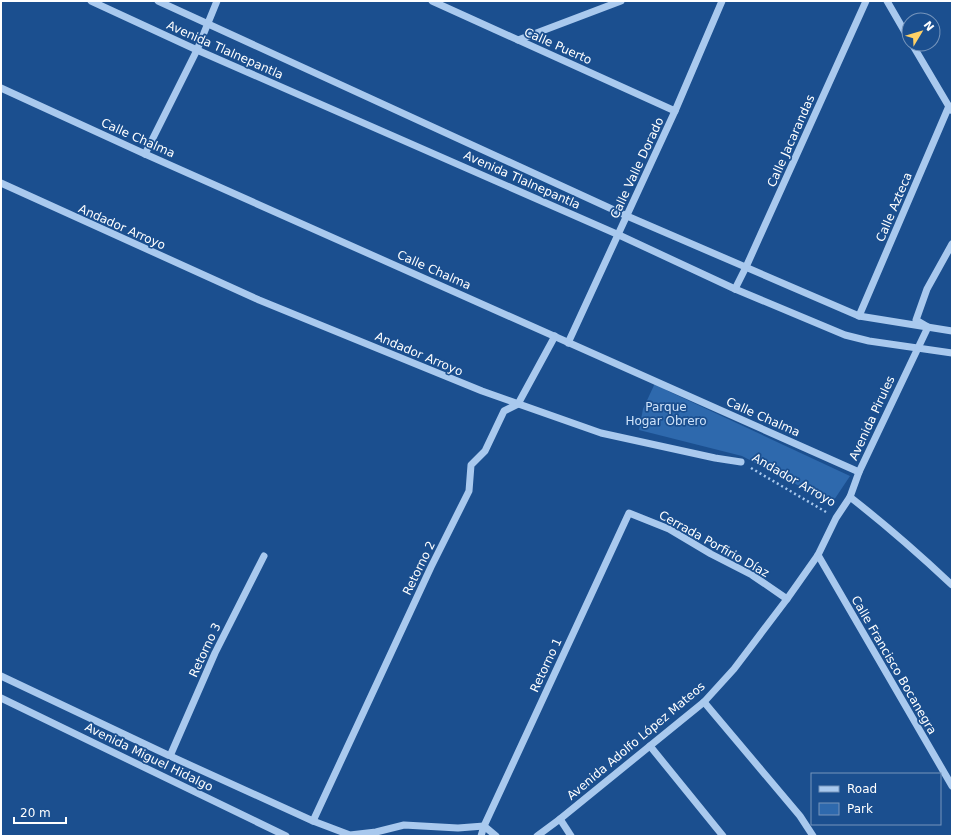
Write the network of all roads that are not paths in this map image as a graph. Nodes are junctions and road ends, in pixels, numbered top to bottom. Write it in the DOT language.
graph roads {
  1 [pos="91,1"];
  2 [pos="158,1"];
  3 [pos="217,1"];
  4 [pos="432,1"];
  5 [pos="621,1"];
  6 [pos="722,1"];
  7 [pos="866,1"];
  8 [pos="887,1"];
  9 [pos="208,23"];
  10 [pos="901,25"];
  11 [pos="518,40"];
  12 [pos="197,50"];
  13 [pos="917,52"];
  14 [pos="1,88"];
  15 [pos="950,109"];
  16 [pos="675,111"];
  17 [pos="145,154"];
  18 [pos="1,183"];
  19 [pos="627,216"];
  20 [pos="619,235"];
  21 [pos="952,244"];
  22 [pos="746,268"];
  23 [pos="735,289"];
  24 [pos="859,316"];
  25 [pos="928,327"];
  26 [pos="952,331"];
  27 [pos="555,336"];
  28 [pos="568,343"];
  29 [pos="918,347"];
  30 [pos="952,353"];
  31 [pos="518,404"];
  32 [pos="741,462"];
  33 [pos="859,472"];
  34 [pos="850,497"];
  35 [pos="629,513"];
  36 [pos="836,518"];
  37 [pos="818,555"];
  38 [pos="264,556"];
  39 [pos="952,585"];
  40 [pos="787,599"];
  41 [pos="1,676"];
  42 [pos="1,698"];
  43 [pos="704,702"];
  44 [pos="650,746"];
  45 [pos="170,756"];
  46 [pos="952,786"];
  47 [pos="560,819"];
  48 [pos="313,821"];
  49 [pos="484,826"];
  50 [pos="350,835"];
  51 [pos="286,836"];
  52 [pos="481,836"];
  53 [pos="496,836"];
  54 [pos="537,836"];
  55 [pos="571,836"];
  56 [pos="723,836"];
  57 [pos="813,836"];
  1 -- 12 [label="street, Avenida Tlalnepantla"];
  2 -- 9 [label="street, Avenida Tlalnepantla"];
  3 -- 9 [label="street"];
  4 -- 11 [label="street, Calle Puerto"];
  5 -- 11 [label="street"];
  6 -- 16 [label="street, Calle Valle Dorado"];
  7 -- 22 [label="street, Calle Jacarandas"];
  8 -- 10 [label="street"];
  9 -- 12 [label="street"];
  9 -- 19 [label="street, Avenida Tlalnepantla"];
  11 -- 16 [label="street, Calle Puerto"];
  12 -- 17 [label="street"];
  12 -- 20 [label="street, Avenida Tlalnepantla"];
  13 -- 15 [label="street"];
  14 -- 17 [label="street, Calle Chalma"];
  15 -- 24 [label="street, Calle Azteca"];
  16 -- 19 [label="street, Calle Valle Dorado"];
  17 -- 27 [label="street, Calle Chalma"];
  18 -- 31 [label="street, Andador Arroyo"];
  19 -- 20 [label="street, Calle Valle Dorado"];
  19 -- 22 [label="street, Avenida Tlalnepantla"];
  20 -- 23 [label="street, Avenida Tlalnepantla"];
  20 -- 28 [label="street, Calle Valle Dorado"];
  21 -- 25 [label="street"];
  22 -- 23 [label="street, Calle Jacarandas"];
  22 -- 24 [label="street, Avenida Tlalnepantla"];
  23 -- 29 [label="street, Avenida Tlalnepantla"];
  24 -- 25 [label="street, Avenida Tlalnepantla"];
  25 -- 26 [label="street, Avenida Tlalnepantla"];
  25 -- 29 [label="street, Avenida Pirules"];
  27 -- 28 [label="street, Calle Chalma"];
  27 -- 31 [label="street, Retorno 2"];
  28 -- 33 [label="street, Calle Chalma"];
  29 -- 30 [label="street, Avenida Tlalnepantla"];
  29 -- 33 [label="street, Avenida Pirules"];
  31 -- 32 [label="street, Andador Arroyo"];
  31 -- 48 [label="street, Retorno 2"];
  33 -- 34 [label="street, Avenida Pirules"];
  34 -- 36 [label="street, Avenida Pirules"];
  34 -- 39 [label="street, Andador Arroyo"];
  35 -- 40 [label="street, Cerrada Porfirio Díaz"];
  35 -- 49 [label="street, Retorno 1"];
  36 -- 37 [label="street, Avenida Adolfo López Mateos"];
  37 -- 40 [label="street, Avenida Adolfo López Mateos"];
  37 -- 46 [label="street, Calle Francisco Bocanegra"];
  38 -- 45 [label="street, Retorno 3"];
  40 -- 43 [label="street, Avenida Adolfo López Mateos"];
  41 -- 45 [label="street"];
  42 -- 51 [label="street, Avenida Miguel Hidalgo"];
  43 -- 44 [label="street, Avenida Adolfo López Mateos"];
  43 -- 57 [label="street"];
  44 -- 47 [label="street, Avenida Adolfo López Mateos"];
  44 -- 56 [label="street"];
  45 -- 48 [label="street"];
  47 -- 54 [label="street, Avenida Adolfo López Mateos"];
  47 -- 55 [label="street"];
  48 -- 50 [label="street"];
  49 -- 50 [label="street"];
  49 -- 52 [label="street, Retorno 1"];
  49 -- 53 [label="street"];
}
